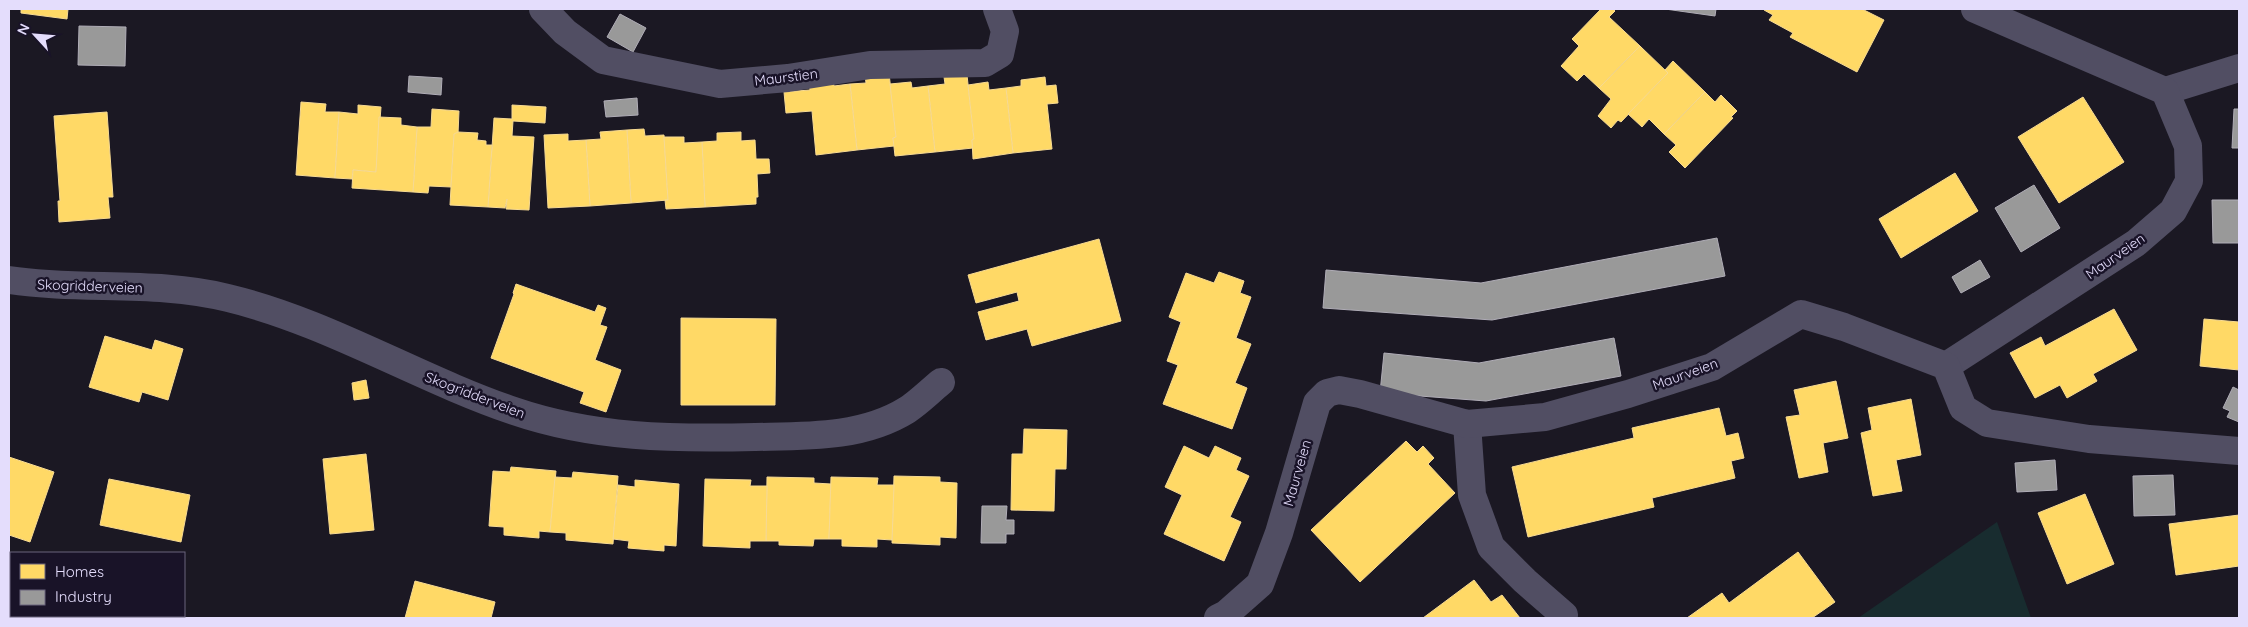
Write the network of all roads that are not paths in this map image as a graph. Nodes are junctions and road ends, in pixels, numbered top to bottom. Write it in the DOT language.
graph roads {
  1 [pos="543,9"];
  2 [pos="997,9"];
  3 [pos="1975,9"];
  4 [pos="2239,68"];
  5 [pos="2165,91"];
  6 [pos="9,280"];
  7 [pos="1946,366"];
  8 [pos="941,382"];
  9 [pos="1467,424"];
  10 [pos="2239,450"];
  11 [pos="1564,615"];
  12 [pos="1218,618"];
  1 -- 2 [label="street, Maurstien"];
  3 -- 5 [label="street"];
  4 -- 5 [label="street"];
  5 -- 7 [label="street, Maurveien"];
  6 -- 8 [label="street, Skogridderveien"];
  7 -- 9 [label="street, Maurveien"];
  7 -- 10 [label="street"];
  9 -- 11 [label="street"];
  9 -- 12 [label="street, Maurveien"];
}
